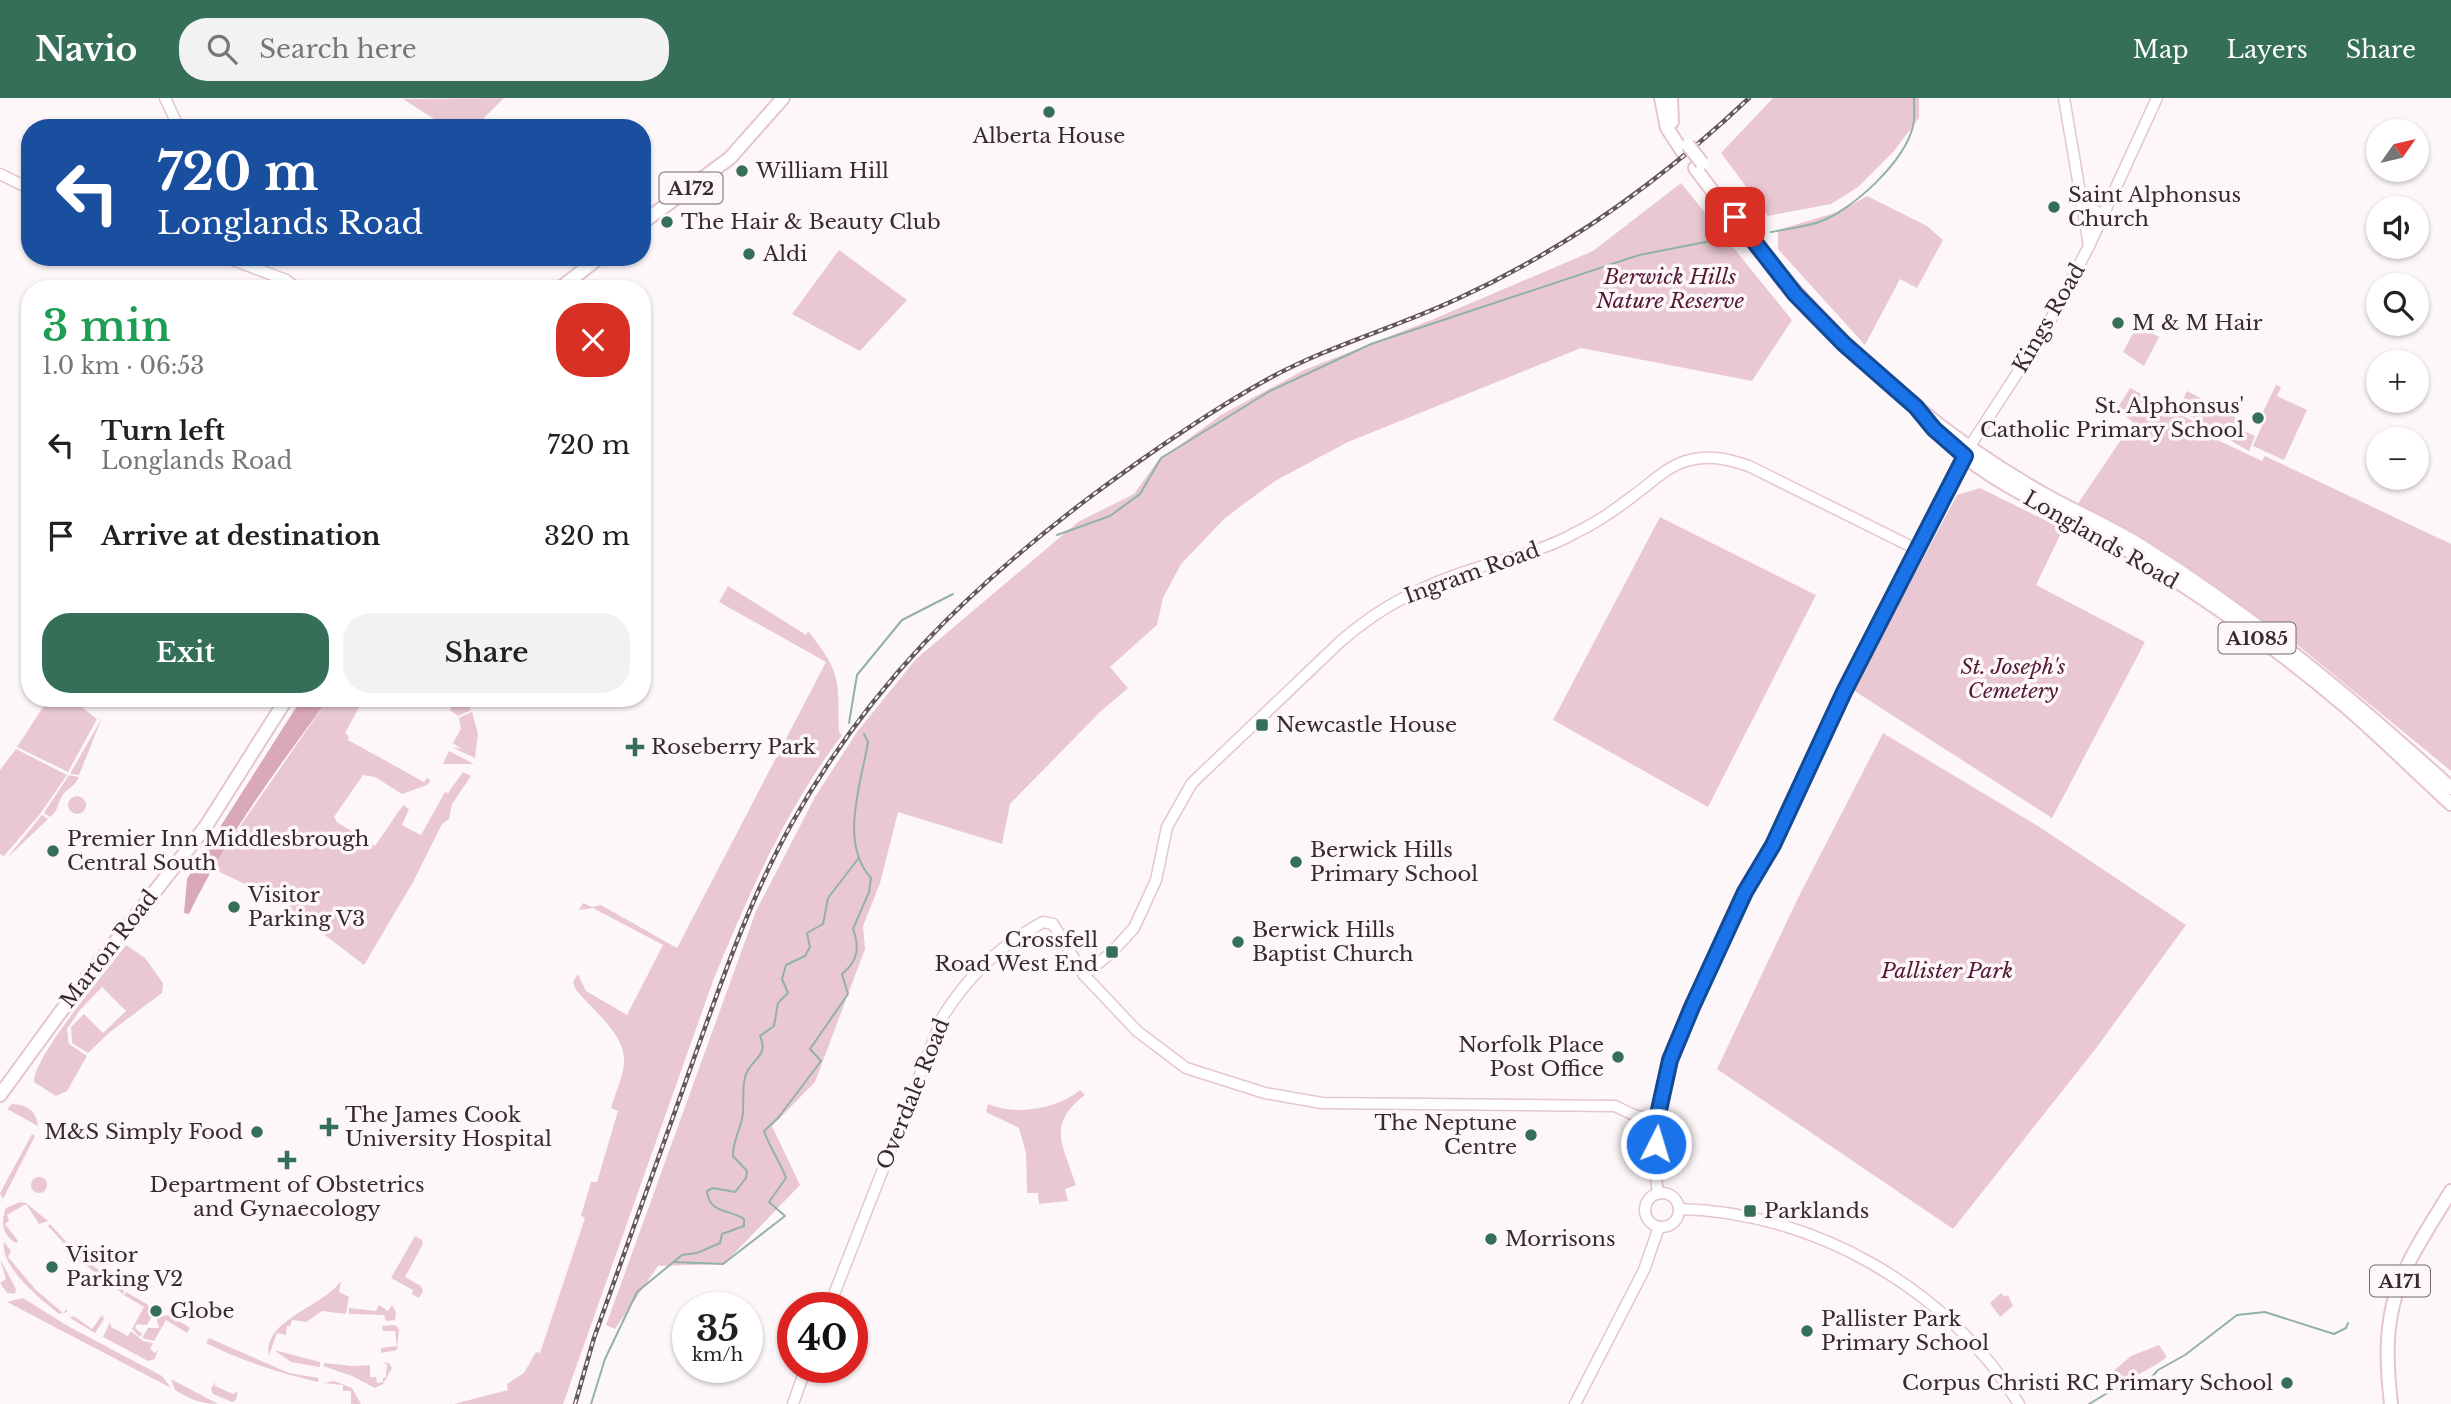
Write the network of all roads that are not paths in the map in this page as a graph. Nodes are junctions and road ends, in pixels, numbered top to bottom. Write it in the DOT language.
graph roads {
  1 [pos="165,98"];
  2 [pos="783,98"];
  3 [pos="1661,98"];
  4 [pos="1671,98"];
  5 [pos="2064,98"];
  6 [pos="2157,98"];
  7 [pos="175,119"];
  8 [pos="1685,148"];
  9 [pos="0,174"];
  10 [pos="21,184"];
  11 [pos="2081,204"];
  12 [pos="2104,215"];
  13 [pos="651,216"];
  14 [pos="2089,246"];
  15 [pos="261,266"];
  16 [pos="588,266"];
  17 [pos="284,280"];
  18 [pos="571,280"];
  19 [pos="1968,451"];
  20 [pos="1918,550"];
  21 [pos="281,707"];
  22 [pos="2451,788"];
  23 [pos="2451,804"];
  24 [pos="1084,975"];
  25 [pos="0,1095"];
  26 [pos="1657,1119"];
  27 [pos="2451,1191"];
  28 [pos="1658,1194"];
  29 [pos="1680,1209"];
  30 [pos="1659,1227"];
  31 [pos="836,1292"];
  32 [pos="800,1383"];
  33 [pos="793,1404"];
  34 [pos="1574,1404"];
  35 [pos="2019,1404"];
  36 [pos="2391,1404"];
  1 -- 7 [label="street"];
  2 -- 13 [label="main road, A172"];
  3 -- 8 [label="main road, Longlands Road / A1085"];
  4 -- 8 [label="main road, Longlands Road / A1085"];
  5 -- 11 [label="street"];
  6 -- 12 [label="street, Kings Road"];
  8 -- 19 [label="main road, Longlands Road / A1085, bridge"];
  9 -- 10 [label="street"];
  11 -- 12 [label="street"];
  11 -- 14 [label="street"];
  12 -- 14 [label="street, Kings Road"];
  14 -- 19 [label="street, Kings Road"];
  15 -- 17 [label="street"];
  16 -- 18 [label="main road"];
  19 -- 20 [label="street, Kings Road"];
  19 -- 22 [label="main road, Longlands Road / A1085"];
  19 -- 23 [label="main road, Longlands Road / A1085"];
  20 -- 24 [label="street, Ingram Road"];
  20 -- 26 [label="street, Kings Road"];
  21 -- 25 [label="main road, Marton Road"];
  24 -- 26 [label="street"];
  24 -- 31 [label="street, Overdale Road"];
  26 -- 28 [label="street, Kings Road"];
  27 -- 36 [label="main road, A171"];
  28 -- 29 [label="street"];
  28 -- 30 [label="street"];
  29 -- 30 [label="street"];
  29 -- 35 [label="street"];
  30 -- 34 [label="street"];
  32 -- 33 [label="street"];
}
